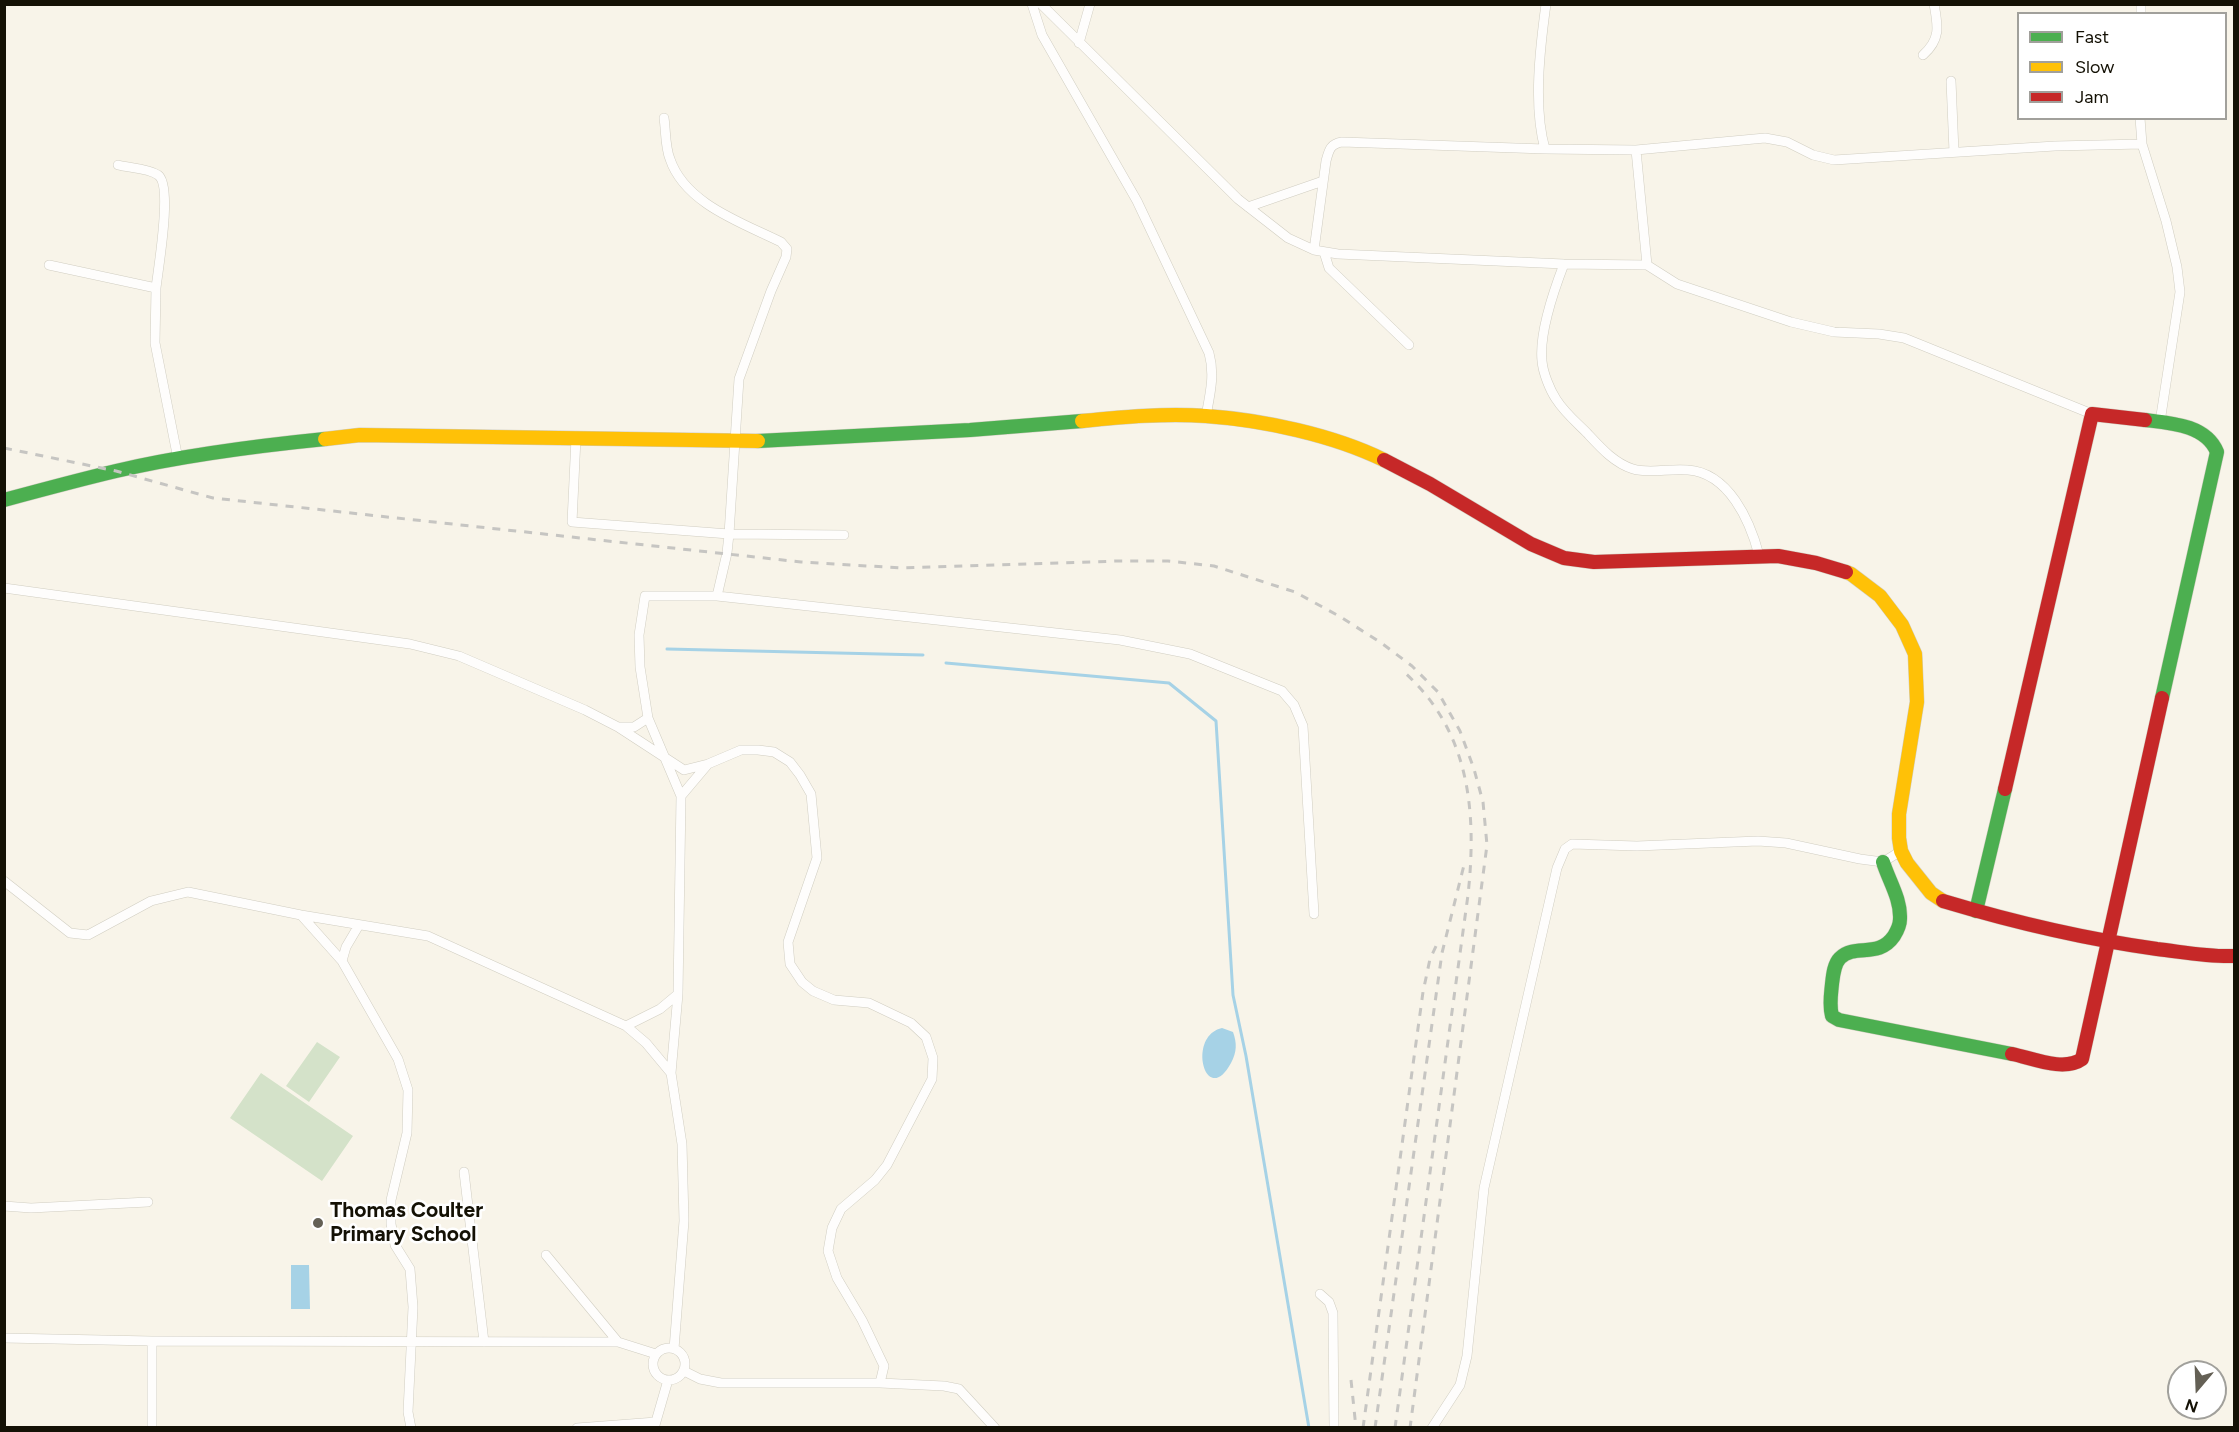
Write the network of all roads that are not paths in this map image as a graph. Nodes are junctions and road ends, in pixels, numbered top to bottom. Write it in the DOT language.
graph roads {
  1 [pos="1032,4"];
  2 [pos="1041,4"];
  3 [pos="1090,4"];
  4 [pos="1546,4"];
  5 [pos="1934,4"];
  6 [pos="1079,43"];
  7 [pos="1923,55"];
  8 [pos="1951,81"];
  9 [pos="664,118"];
  10 [pos="2140,120"];
  11 [pos="2142,144"];
  12 [pos="1545,149"];
  13 [pos="1636,150"];
  14 [pos="1954,152"];
  15 [pos="118,165"];
  16 [pos="1323,181"];
  17 [pos="1248,207"];
  18 [pos="1319,251"];
  19 [pos="1564,264"];
  20 [pos="49,265"];
  21 [pos="1647,265"];
  22 [pos="156,288"];
  23 [pos="1409,345"];
  24 [pos="2092,414"];
  25 [pos="1206,416"];
  26 [pos="2160,422"];
  27 [pos="576,438"];
  28 [pos="735,442"];
  29 [pos="178,459"];
  30 [pos="4,500"];
  31 [pos="729,534"];
  32 [pos="844,535"];
  33 [pos="1759,555"];
  34 [pos="4,588"];
  35 [pos="717,596"];
  36 [pos="648,718"];
  37 [pos="618,727"];
  38 [pos="665,758"];
  39 [pos="708,764"];
  40 [pos="681,796"];
  41 [pos="1901,851"];
  42 [pos="1883,862"];
  43 [pos="4,881"];
  44 [pos="1976,911"];
  45 [pos="1314,914"];
  46 [pos="301,915"];
  47 [pos="359,925"];
  48 [pos="2109,942"];
  49 [pos="2235,956"];
  50 [pos="342,961"];
  51 [pos="678,994"];
  52 [pos="626,1026"];
  53 [pos="671,1073"];
  54 [pos="464,1172"];
  55 [pos="148,1202"];
  56 [pos="4,1206"];
  57 [pos="546,1255"];
  58 [pos="1320,1294"];
  59 [pos="4,1338"];
  60 [pos="152,1341"];
  61 [pos="411,1341"];
  62 [pos="484,1342"];
  63 [pos="618,1342"];
  64 [pos="674,1349"];
  65 [pos="656,1354"];
  66 [pos="684,1371"];
  67 [pos="668,1380"];
  68 [pos="880,1383"];
  69 [pos="656,1425"];
  70 [pos="993,1427"];
  71 [pos="152,1428"];
  72 [pos="411,1428"];
  73 [pos="577,1428"];
  74 [pos="1334,1428"];
  75 [pos="1432,1428"];
  1 -- 25 [label="street"];
  2 -- 6 [label="street"];
  3 -- 6 [label="street"];
  4 -- 12 [label="street"];
  5 -- 7 [label="street"];
  6 -- 17 [label="street"];
  8 -- 14 [label="street"];
  9 -- 28 [label="street"];
  10 -- 11 [label="street"];
  11 -- 14 [label="street"];
  11 -- 26 [label="street"];
  12 -- 13 [label="street"];
  12 -- 16 [label="street"];
  13 -- 14 [label="street"];
  13 -- 21 [label="street"];
  15 -- 22 [label="street"];
  16 -- 17 [label="street"];
  16 -- 18 [label="street"];
  17 -- 18 [label="street"];
  18 -- 19 [label="street"];
  18 -- 23 [label="street"];
  19 -- 21 [label="street"];
  19 -- 33 [label="street"];
  20 -- 22 [label="street"];
  21 -- 24 [label="street"];
  22 -- 29 [label="street"];
  24 -- 26 [label="street"];
  24 -- 44 [label="street"];
  25 -- 28 [label="street"];
  25 -- 33 [label="street"];
  26 -- 48 [label="street"];
  27 -- 28 [label="street"];
  27 -- 29 [label="street"];
  27 -- 31 [label="street"];
  28 -- 31 [label="street"];
  29 -- 30 [label="street"];
  31 -- 32 [label="street"];
  31 -- 35 [label="street"];
  33 -- 41 [label="street"];
  34 -- 37 [label="street"];
  35 -- 36 [label="street"];
  35 -- 45 [label="street"];
  36 -- 37 [label="street"];
  36 -- 38 [label="street"];
  37 -- 38 [label="street"];
  38 -- 39 [label="street"];
  38 -- 40 [label="street"];
  39 -- 40 [label="street"];
  39 -- 68 [label="street"];
  40 -- 51 [label="street"];
  41 -- 42 [label="street"];
  41 -- 44 [label="street"];
  42 -- 48 [label="street"];
  42 -- 75 [label="street"];
  43 -- 46 [label="street"];
  44 -- 48 [label="street"];
  46 -- 47 [label="street"];
  46 -- 50 [label="street"];
  47 -- 50 [label="street"];
  47 -- 52 [label="street"];
  48 -- 49 [label="street"];
  50 -- 61 [label="street"];
  51 -- 52 [label="street"];
  51 -- 53 [label="street"];
  52 -- 53 [label="street"];
  53 -- 64 [label="street"];
  54 -- 62 [label="street"];
  55 -- 56 [label="street"];
  57 -- 63 [label="street"];
  58 -- 74 [label="street"];
  59 -- 60 [label="street"];
  60 -- 61 [label="street"];
  60 -- 71 [label="street"];
  61 -- 62 [label="street"];
  61 -- 72 [label="street"];
  62 -- 63 [label="street"];
  63 -- 65 [label="street"];
  64 -- 65 [label="street"];
  64 -- 66 [label="street"];
  65 -- 67 [label="street"];
  66 -- 67 [label="street"];
  66 -- 68 [label="street"];
  67 -- 69 [label="street"];
  68 -- 70 [label="street"];
  69 -- 73 [label="street"];
}
